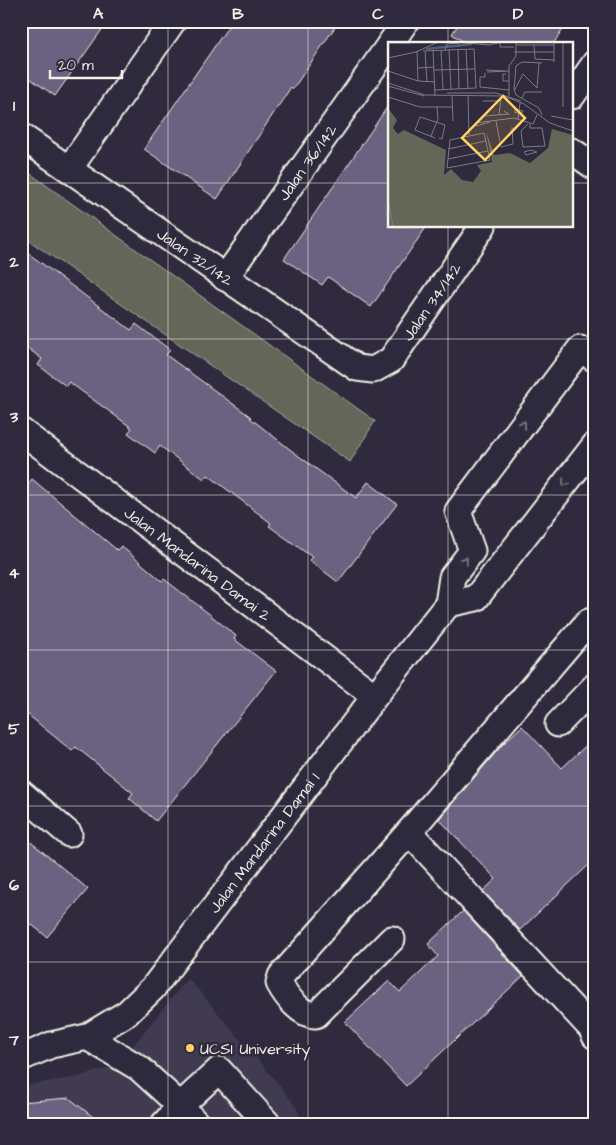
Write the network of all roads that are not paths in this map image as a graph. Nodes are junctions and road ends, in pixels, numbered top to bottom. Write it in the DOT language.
graph roads {
  1 [pos="173,21"];
  2 [pos="406,21"];
  3 [pos="391,42"];
  4 [pos="388,47"];
  5 [pos="595,63"];
  6 [pos="574,93"];
  7 [pos="21,136"];
  8 [pos="574,152"];
  9 [pos="595,167"];
  10 [pos="69,169"];
  11 [pos="482,228"];
  12 [pos="225,278"];
  13 [pos="595,359"];
  14 [pos="373,370"];
  15 [pos="21,431"];
  16 [pos="595,445"];
  17 [pos="448,604"];
  18 [pos="595,620"];
  19 [pos="595,686"];
  20 [pos="375,696"];
  21 [pos="558,724"];
  22 [pos="21,793"];
  23 [pos="409,832"];
  24 [pos="69,834"];
  25 [pos="392,939"];
  26 [pos="594,1029"];
  27 [pos="87,1038"];
  28 [pos="21,1044"];
  29 [pos="51,1045"];
  30 [pos="21,1058"];
  31 [pos="180,1118"];
  32 [pos="268,1124"];
  1 -- 10 [label="street"];
  2 -- 3 [label="street, Jalan 36/142"];
  4 -- 12 [label="street, Jalan 36/142"];
  5 -- 6 [label="street"];
  7 -- 10 [label="street, Jalan 32/142"];
  8 -- 9 [label="street"];
  10 -- 12 [label="street, Jalan 32/142"];
  11 -- 14 [label="street, Jalan 34/142"];
  12 -- 14 [label="street, Jalan 32/142"];
  17 -- 13 [label="street, one-way"];
  15 -- 20 [label="street, Jalan Mandarina Damai 2"];
  16 -- 17 [label="street, one-way"];
  17 -- 20 [label="street, Jalan Mandarina Damai 1"];
  18 -- 23 [label="street"];
  19 -- 21 [label="street"];
  20 -- 27 [label="street, Jalan Mandarina Damai 1"];
  22 -- 24 [label="street"];
  23 -- 25 [label="street"];
  23 -- 26 [label="street"];
  27 -- 29 [label="street, Jalan Mandarina Damai 1"];
  27 -- 31 [label="street"];
  28 -- 29 [label="street, Jalan Mandarina Damai 1"];
  29 -- 30 [label="street, Jalan Mandarina Damai 1"];
  31 -- 32 [label="street"];
}
